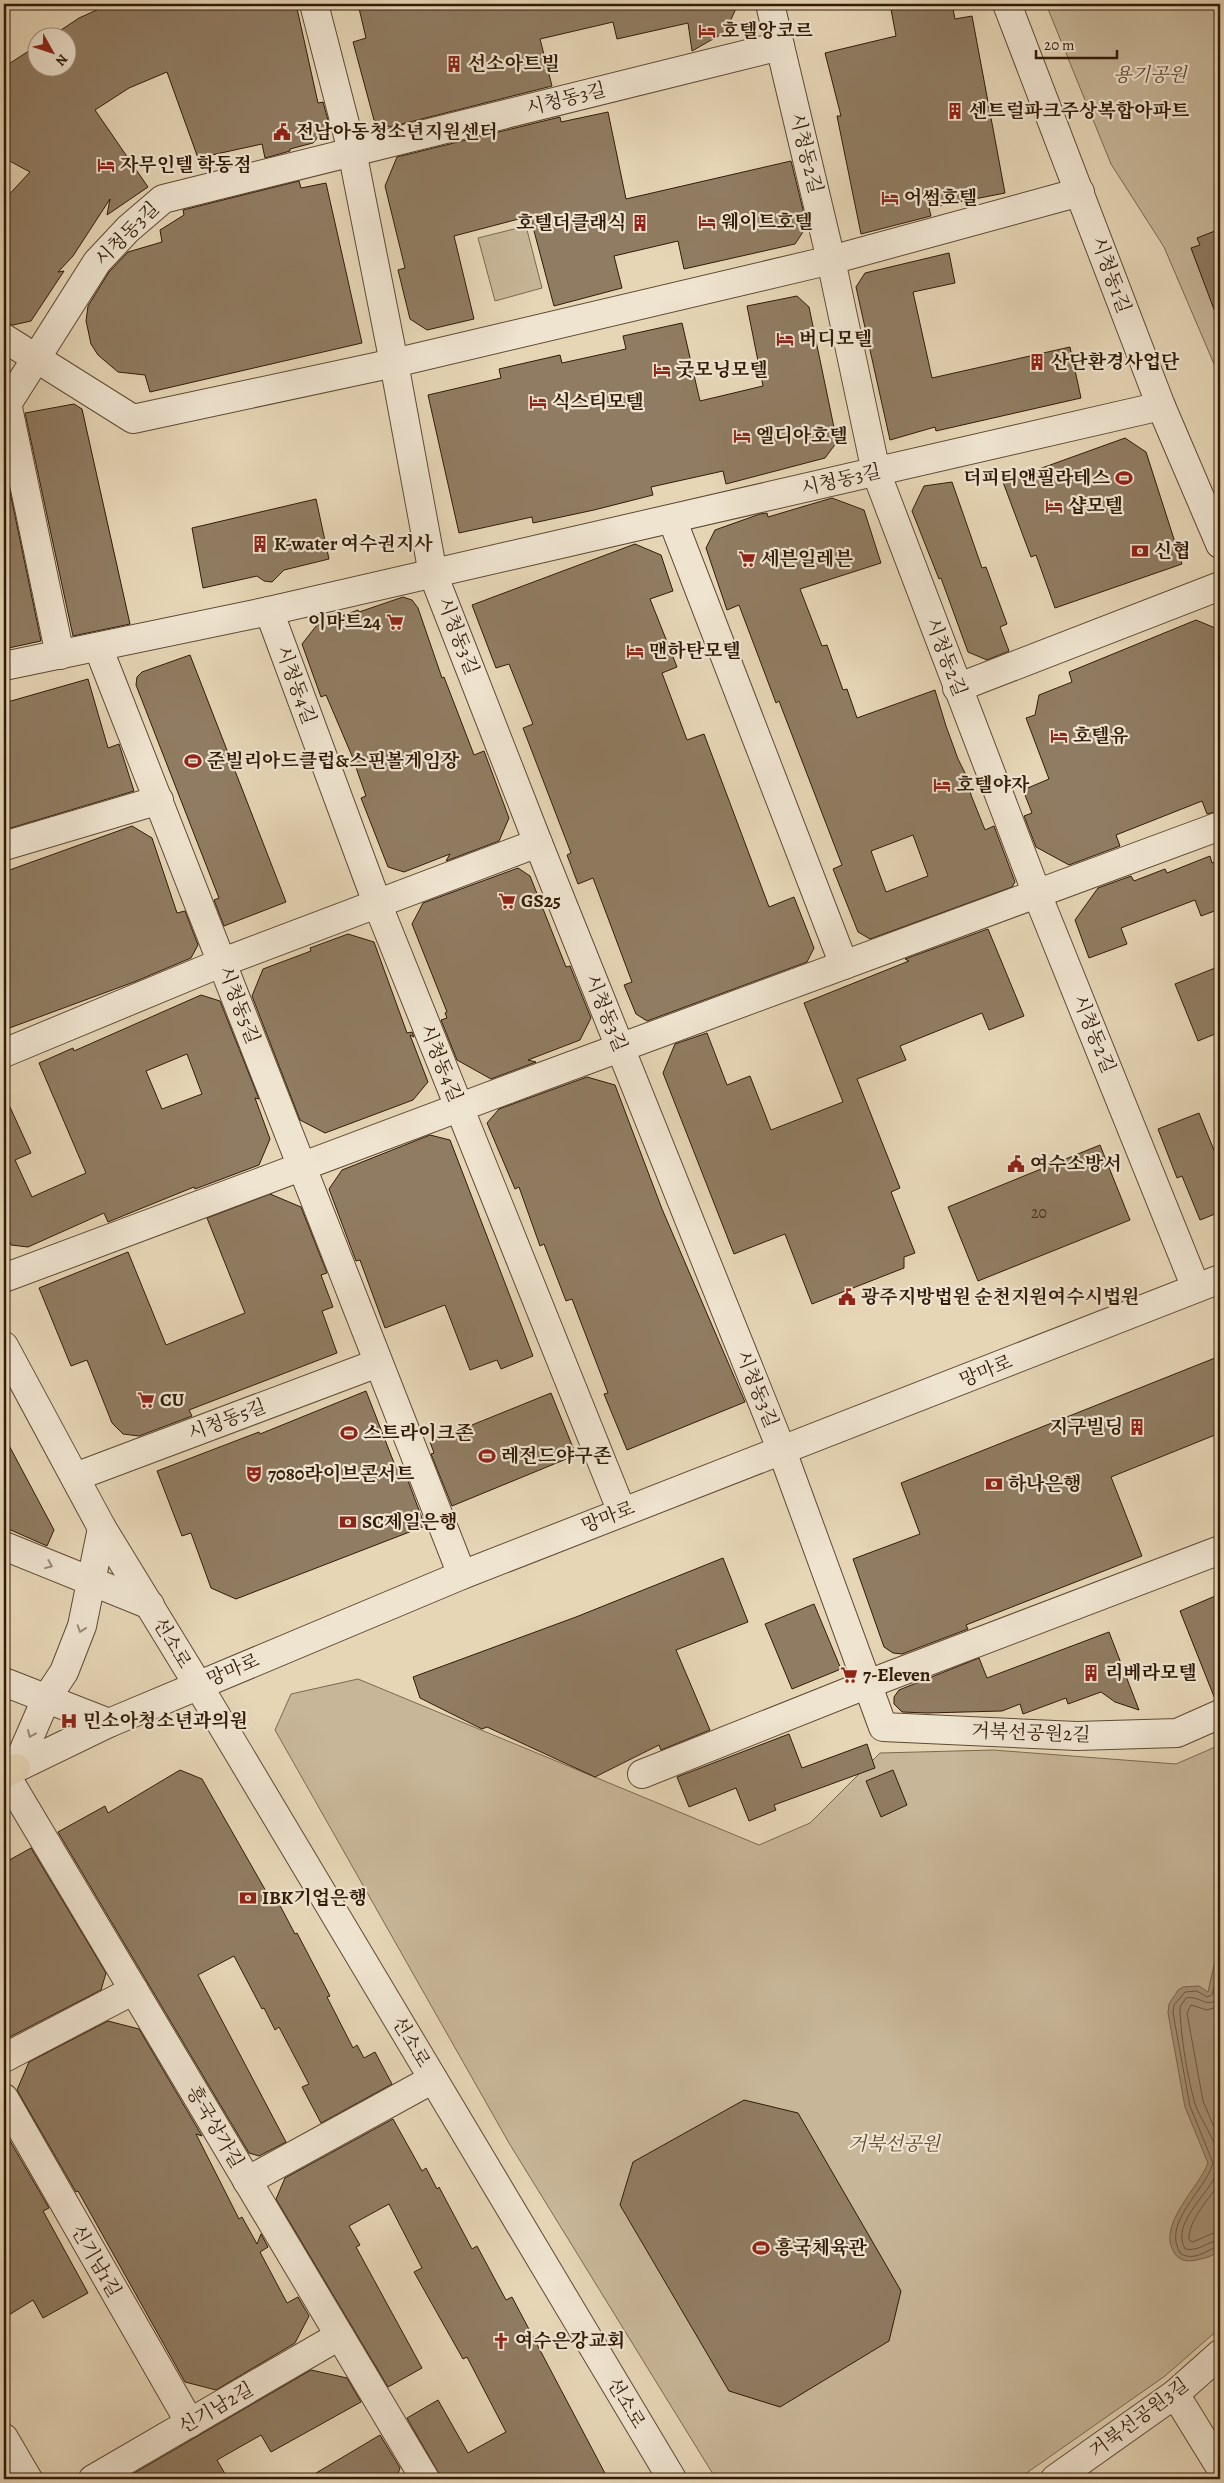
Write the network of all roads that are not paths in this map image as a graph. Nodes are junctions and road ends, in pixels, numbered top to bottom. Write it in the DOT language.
graph roads {
  1 [pos="314,4"];
  2 [pos="770,4"];
  3 [pos="1007,4"];
  4 [pos="780,46"];
  5 [pos="352,151"];
  6 [pos="1080,192"];
  7 [pos="831,260"];
  8 [pos="4,338"];
  9 [pos="36,358"];
  10 [pos="394,363"];
  11 [pos="5,406"];
  12 [pos="1161,406"];
  13 [pos="876,472"];
  14 [pos="672,519"];
  15 [pos="1220,544"];
  16 [pos="433,574"];
  17 [pos="1220,586"];
  18 [pos="269,612"];
  19 [pos="98,647"];
  20 [pos="60,655"];
  21 [pos="4,666"];
  22 [pos="957,688"];
  23 [pos="159,800"];
  24 [pos="1220,826"];
  25 [pos="538,843"];
  26 [pos="4,846"];
  27 [pos="1037,894"];
  28 [pos="377,903"];
  29 [pos="223,962"];
  30 [pos="844,965"];
  31 [pos="621,1049"];
  32 [pos="4,1053"];
  33 [pos="457,1106"];
  34 [pos="302,1164"];
  35 [pos="4,1278"];
  36 [pos="1208,1283"];
  37 [pos="4,1346"];
  38 [pos="378,1363"];
  39 [pos="782,1451"];
  40 [pos="75,1477"];
  41 [pos="622,1512"];
  42 [pos="102,1528"];
  43 [pos="4,1546"];
  44 [pos="1220,1550"];
  45 [pos="462,1575"];
  46 [pos="91,1582"];
  47 [pos="150,1605"];
  48 [pos="4,1682"];
  49 [pos="868,1684"];
  50 [pos="198,1685"];
  51 [pos="46,1699"];
  52 [pos="1220,1714"];
  53 [pos="109,1723"];
  54 [pos="8,1772"];
  55 [pos="642,1774"];
  56 [pos="134,1990"];
  57 [pos="4,2058"];
  58 [pos="433,2078"];
  59 [pos="4,2098"];
  60 [pos="247,2181"];
  61 [pos="340,2336"];
  62 [pos="1220,2354"];
  63 [pos="1175,2394"];
  64 [pos="190,2423"];
  65 [pos="4,2438"];
  66 [pos="1220,2467"];
  67 [pos="28,2479"];
  68 [pos="93,2479"];
  69 [pos="424,2479"];
  70 [pos="672,2479"];
  71 [pos="1055,2479"];
  1 -- 5 [label="street, 시청동3길"];
  2 -- 4 [label="street, 시청동2길"];
  3 -- 6 [label="street, 시청동1길"];
  4 -- 5 [label="street, 시청동3길"];
  4 -- 7 [label="street, 시청동2길"];
  5 -- 9 [label="street, 시청동3길"];
  5 -- 10 [label="street, 시청동3길"];
  6 -- 7 [label="street"];
  6 -- 12 [label="street, 시청동1길"];
  7 -- 10 [label="street"];
  7 -- 13 [label="street, 시청동2길"];
  8 -- 9 [label="street"];
  9 -- 10 [label="street"];
  9 -- 11 [label="street, 시청동3길"];
  10 -- 16 [label="street, 시청동3길"];
  11 -- 20 [label="street"];
  12 -- 13 [label="street, 시청동3길"];
  12 -- 15 [label="street, 시청동1길"];
  13 -- 14 [label="street, 시청동3길"];
  13 -- 22 [label="street, 시청동2길"];
  14 -- 16 [label="street, 시청동3길"];
  14 -- 30 [label="street"];
  16 -- 18 [label="street"];
  16 -- 25 [label="street, 시청동3길"];
  17 -- 22 [label="street"];
  18 -- 19 [label="street"];
  18 -- 28 [label="street, 시청동4길"];
  19 -- 20 [label="street"];
  19 -- 23 [label="street, 시청동5길"];
  20 -- 21 [label="street"];
  22 -- 27 [label="street, 시청동2길"];
  23 -- 26 [label="street"];
  23 -- 29 [label="street, 시청동5길"];
  24 -- 27 [label="street"];
  25 -- 28 [label="street"];
  25 -- 31 [label="street, 시청동3길"];
  27 -- 30 [label="street"];
  27 -- 36 [label="street, 시청동2길"];
  28 -- 29 [label="street"];
  28 -- 33 [label="street, 시청동4길"];
  29 -- 32 [label="street"];
  29 -- 34 [label="street, 시청동5길"];
  30 -- 31 [label="street"];
  31 -- 33 [label="street"];
  31 -- 39 [label="street, 시청동3길"];
  33 -- 34 [label="street"];
  33 -- 41 [label="street, 시청동4길"];
  34 -- 35 [label="street"];
  34 -- 38 [label="street, 시청동5길"];
  36 -- 39 [label="street, 망마로"];
  37 -- 40 [label="street, 선소로"];
  38 -- 40 [label="street, 시청동5길"];
  38 -- 45 [label="street, 시청동5길"];
  39 -- 41 [label="street, 망마로"];
  39 -- 49 [label="street, 거북선공원2길"];
  40 -- 42 [label="street, 선소로"];
  41 -- 45 [label="street, 망마로"];
  42 -- 46 [label="street"];
  42 -- 47 [label="street, 선소로"];
  43 -- 46 [label="street, 선소로, one-way"];
  44 -- 49 [label="street"];
  45 -- 50 [label="street, 망마로"];
  46 -- 47 [label="street, 선소로"];
  46 -- 51 [label="street, one-way"];
  47 -- 50 [label="street, 선소로"];
  48 -- 51 [label="street"];
  49 -- 52 [label="street, 거북선공원2길"];
  49 -- 55 [label="street"];
  50 -- 53 [label="street, 망마로"];
  50 -- 58 [label="street, 선소로"];
  51 -- 53 [label="street"];
  51 -- 54 [label="street, one-way"];
  53 -- 54 [label="street, 망마로"];
  54 -- 56 [label="street, 흥국상가길"];
  56 -- 57 [label="street"];
  56 -- 60 [label="street, 흥국상가길"];
  58 -- 60 [label="street"];
  58 -- 70 [label="street, 선소로"];
  59 -- 64 [label="street, 신기남1길"];
  60 -- 61 [label="street, 흥국상가길"];
  61 -- 64 [label="street, 신기남2길"];
  61 -- 69 [label="street, 흥국상가길"];
  62 -- 63 [label="street, 거북선공원3길"];
  63 -- 66 [label="street"];
  63 -- 71 [label="street, 거북선공원3길"];
  64 -- 68 [label="street, 신기남2길"];
  65 -- 67 [label="street"];
}
